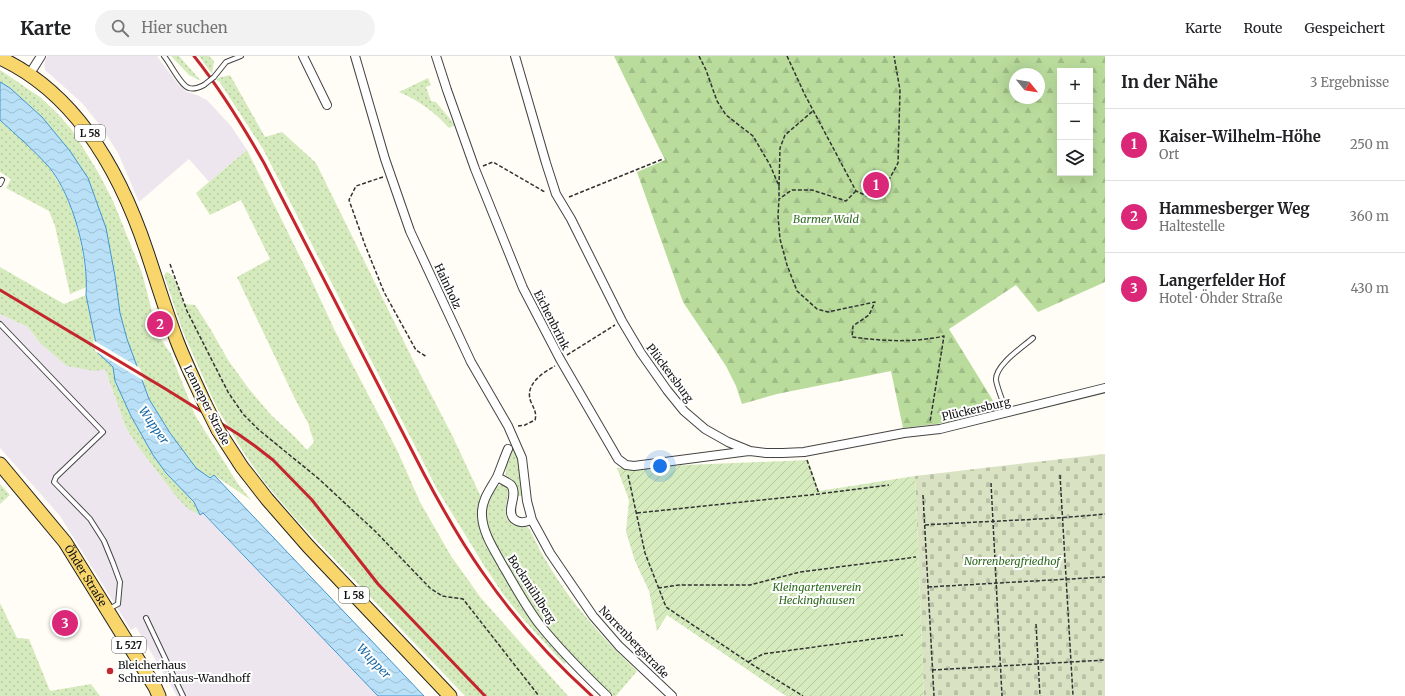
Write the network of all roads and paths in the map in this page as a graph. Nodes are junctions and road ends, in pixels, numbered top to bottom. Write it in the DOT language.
graph roads {
  1 [pos="42,56"];
  2 [pos="164,56"];
  3 [pos="241,56"];
  4 [pos="304,56"];
  5 [pos="355,56"];
  6 [pos="436,56"];
  7 [pos="515,56"];
  8 [pos="699,56"];
  9 [pos="787,56"];
  10 [pos="894,56"];
  11 [pos="0,58"];
  12 [pos="29,75"];
  13 [pos="327,105"];
  14 [pos="813,111"];
  15 [pos="663,159"];
  16 [pos="486,164"];
  17 [pos="391,174"];
  18 [pos="779,190"];
  19 [pos="856,191"];
  20 [pos="558,197"];
  21 [pos="779,200"];
  22 [pos="170,264"];
  23 [pos="0,324"];
  24 [pos="612,327"];
  25 [pos="1033,338"];
  26 [pos="568,354"];
  27 [pos="427,357"];
  28 [pos="549,370"];
  29 [pos="1105,388"];
  30 [pos="1007,414"];
  31 [pos="508,426"];
  32 [pos="928,431"];
  33 [pos="508,449"];
  34 [pos="750,451"];
  35 [pos="804,452"];
  36 [pos="0,464"];
  37 [pos="626,465"];
  38 [pos="1060,475"];
  39 [pos="497,477"];
  40 [pos="991,483"];
  41 [pos="889,485"];
  42 [pos="819,494"];
  43 [pos="923,495"];
  44 [pos="637,513"];
  45 [pos="1105,514"];
  46 [pos="1062,518"];
  47 [pos="532,520"];
  48 [pos="992,521"];
  49 [pos="925,525"];
  50 [pos="916,557"];
  51 [pos="1105,577"];
  52 [pos="1066,580"];
  53 [pos="996,584"];
  54 [pos="928,587"];
  55 [pos="658,588"];
  56 [pos="107,610"];
  57 [pos="146,618"];
  58 [pos="1036,624"];
  59 [pos="902,635"];
  60 [pos="1105,660"];
  61 [pos="748,662"];
  62 [pos="1071,662"];
  63 [pos="1038,664"];
  64 [pos="1001,666"];
  65 [pos="932,670"];
  66 [pos="159,696"];
  67 [pos="183,696"];
  68 [pos="450,696"];
  69 [pos="539,696"];
  70 [pos="607,696"];
  71 [pos="672,696"];
  72 [pos="803,696"];
  73 [pos="934,696"];
  74 [pos="1002,696"];
  75 [pos="1040,696"];
  76 [pos="1073,696"];
  1 -- 12 [label="street"];
  2 -- 3 [label="lane, bridge"];
  4 -- 13 [label="street"];
  5 -- 17 [label="street, Hainholz"];
  6 -- 37 [label="street, Eichenbrink"];
  7 -- 20 [label="street, Plückersburg"];
  8 -- 18 [label="path"];
  9 -- 14 [label="path"];
  10 -- 19 [label="path"];
  11 -- 12 [label="main road, L 58"];
  12 -- 68 [label="main road, Lenneper Straße / L 58, bridge"];
  14 -- 18 [label="path"];
  14 -- 19 [label="path"];
  15 -- 20 [label="path"];
  16 -- 20 [label="path"];
  17 -- 27 [label="path"];
  17 -- 31 [label="street, Hainholz"];
  18 -- 21 [label="path"];
  19 -- 21 [label="path"];
  20 -- 34 [label="street, Plückersburg"];
  21 -- 32 [label="path"];
  22 -- 69 [label="path"];
  23 -- 56 [label="lane"];
  24 -- 26 [label="path"];
  25 -- 30 [label="lane"];
  28 -- 31 [label="path"];
  29 -- 30 [label="street, Plückersburg"];
  30 -- 32 [label="street, Plückersburg"];
  31 -- 47 [label="street, Hainholz"];
  32 -- 35 [label="street, Plückersburg"];
  33 -- 39 [label="street, Bockmühlberg"];
  34 -- 35 [label="street, Plückersburg"];
  34 -- 37 [label="street"];
  35 -- 42 [label="path"];
  36 -- 56 [label="main road, Öhder Straße / L 527"];
  37 -- 44 [label="path"];
  38 -- 46 [label="path"];
  39 -- 47 [label="street"];
  39 -- 70 [label="street, Bockmühlberg"];
  40 -- 48 [label="path"];
  41 -- 42 [label="path"];
  42 -- 44 [label="path"];
  43 -- 49 [label="path"];
  44 -- 55 [label="path"];
  45 -- 46 [label="path"];
  46 -- 48 [label="path"];
  46 -- 52 [label="path"];
  47 -- 71 [label="street, Norrenbergstraße"];
  48 -- 49 [label="path"];
  48 -- 53 [label="path"];
  49 -- 54 [label="path"];
  50 -- 55 [label="path"];
  51 -- 52 [label="path"];
  52 -- 53 [label="path"];
  52 -- 62 [label="path"];
  53 -- 54 [label="path"];
  53 -- 64 [label="path"];
  54 -- 65 [label="path"];
  55 -- 61 [label="path"];
  56 -- 66 [label="main road, Öhder Straße / L 527"];
  57 -- 67 [label="lane"];
  58 -- 63 [label="path"];
  59 -- 61 [label="path"];
  60 -- 62 [label="path"];
  61 -- 72 [label="path"];
  62 -- 63 [label="path"];
  62 -- 76 [label="path"];
  63 -- 64 [label="path"];
  63 -- 75 [label="path"];
  64 -- 65 [label="path"];
  64 -- 74 [label="path"];
  65 -- 73 [label="path"];
}
